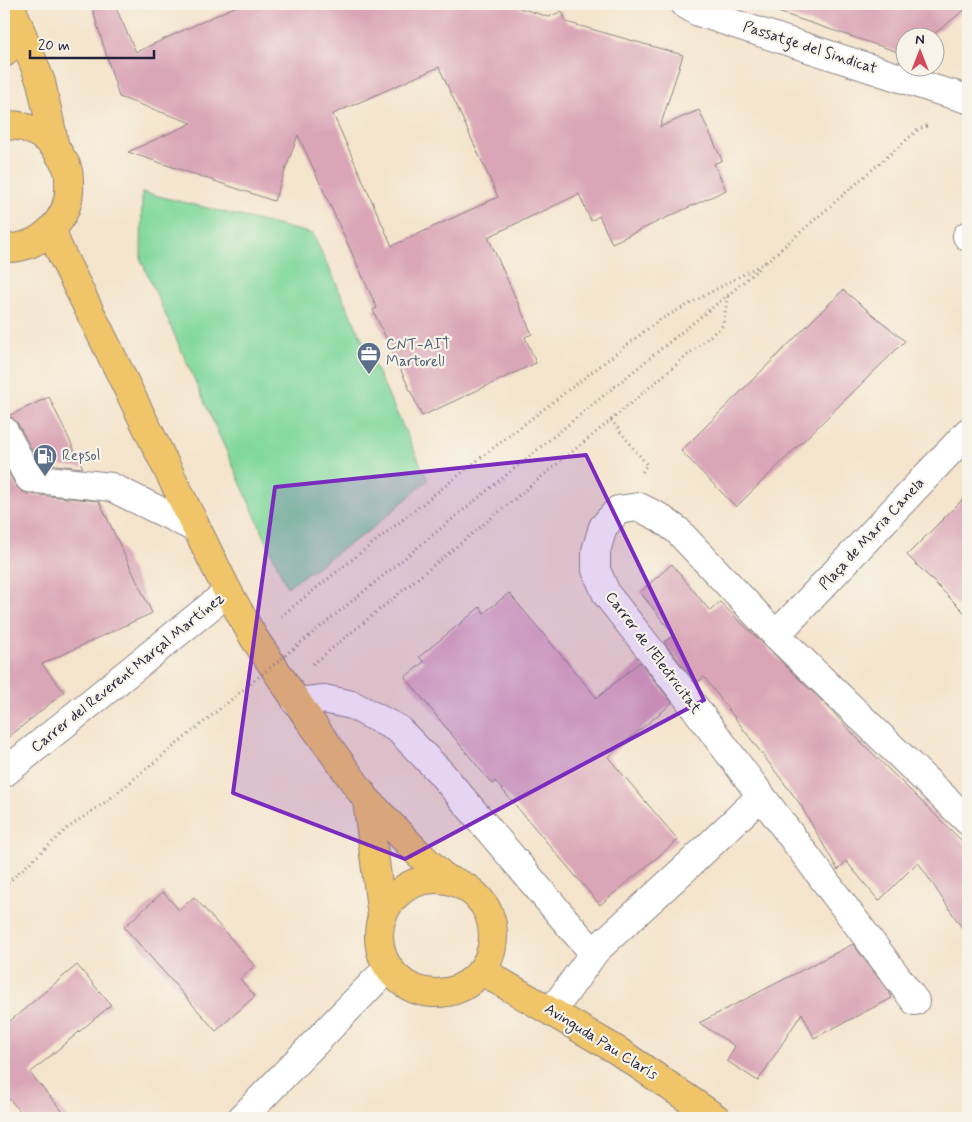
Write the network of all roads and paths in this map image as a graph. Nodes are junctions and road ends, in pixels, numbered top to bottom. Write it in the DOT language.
graph roads {
  1 [pos="685,4"];
  2 [pos="13,9"];
  3 [pos="4,53"];
  4 [pos="968,99"];
  5 [pos="935,122"];
  6 [pos="4,126"];
  7 [pos="55,147"];
  8 [pos="52,230"];
  9 [pos="4,254"];
  10 [pos="766,262"];
  11 [pos="728,295"];
  12 [pos="610,420"];
  13 [pos="4,431"];
  14 [pos="968,432"];
  15 [pos="618,510"];
  16 [pos="197,529"];
  17 [pos="228,592"];
  18 [pos="776,635"];
  19 [pos="254,638"];
  20 [pos="291,694"];
  21 [pos="4,773"];
  22 [pos="761,796"];
  23 [pos="367,800"];
  24 [pos="968,821"];
  25 [pos="446,879"];
  26 [pos="4,886"];
  27 [pos="382,916"];
  28 [pos="596,950"];
  29 [pos="389,969"];
  30 [pos="483,970"];
  31 [pos="915,1001"];
  32 [pos="552,1011"];
  33 [pos="242,1118"];
  34 [pos="716,1118"];
  1 -- 4 [label="street, Passatge del Sindicat"];
  2 -- 3 [label="main road"];
  2 -- 7 [label="main road"];
  5 -- 10 [label="path"];
  6 -- 7 [label="main road"];
  7 -- 8 [label="main road"];
  8 -- 9 [label="main road"];
  8 -- 16 [label="main road"];
  10 -- 11 [label="path"];
  10 -- 19 [label="path"];
  11 -- 12 [label="path"];
  11 -- 26 [label="path, bridge"];
  12 -- 15 [label="path"];
  12 -- 20 [label="path"];
  13 -- 16 [label="street"];
  14 -- 18 [label="street, Plaça de Maria Canela"];
  15 -- 18 [label="street"];
  15 -- 22 [label="street, Carrer de l'Electricitat"];
  16 -- 17 [label="main road"];
  17 -- 19 [label="main road"];
  17 -- 21 [label="street, Carrer del Reverent Marçal Martínez"];
  18 -- 24 [label="street"];
  19 -- 20 [label="main road"];
  20 -- 23 [label="main road"];
  20 -- 28 [label="street"];
  22 -- 28 [label="street"];
  22 -- 31 [label="street, Carrer de l'Electricitat"];
  23 -- 25 [label="main road"];
  23 -- 27 [label="main road"];
  25 -- 27 [label="main road"];
  25 -- 30 [label="main road"];
  27 -- 29 [label="main road"];
  28 -- 32 [label="street"];
  29 -- 30 [label="main road"];
  29 -- 33 [label="street"];
  30 -- 32 [label="main road, Avinguda Pau Clarís"];
  32 -- 34 [label="main road, Avinguda Pau Clarís"];
}
